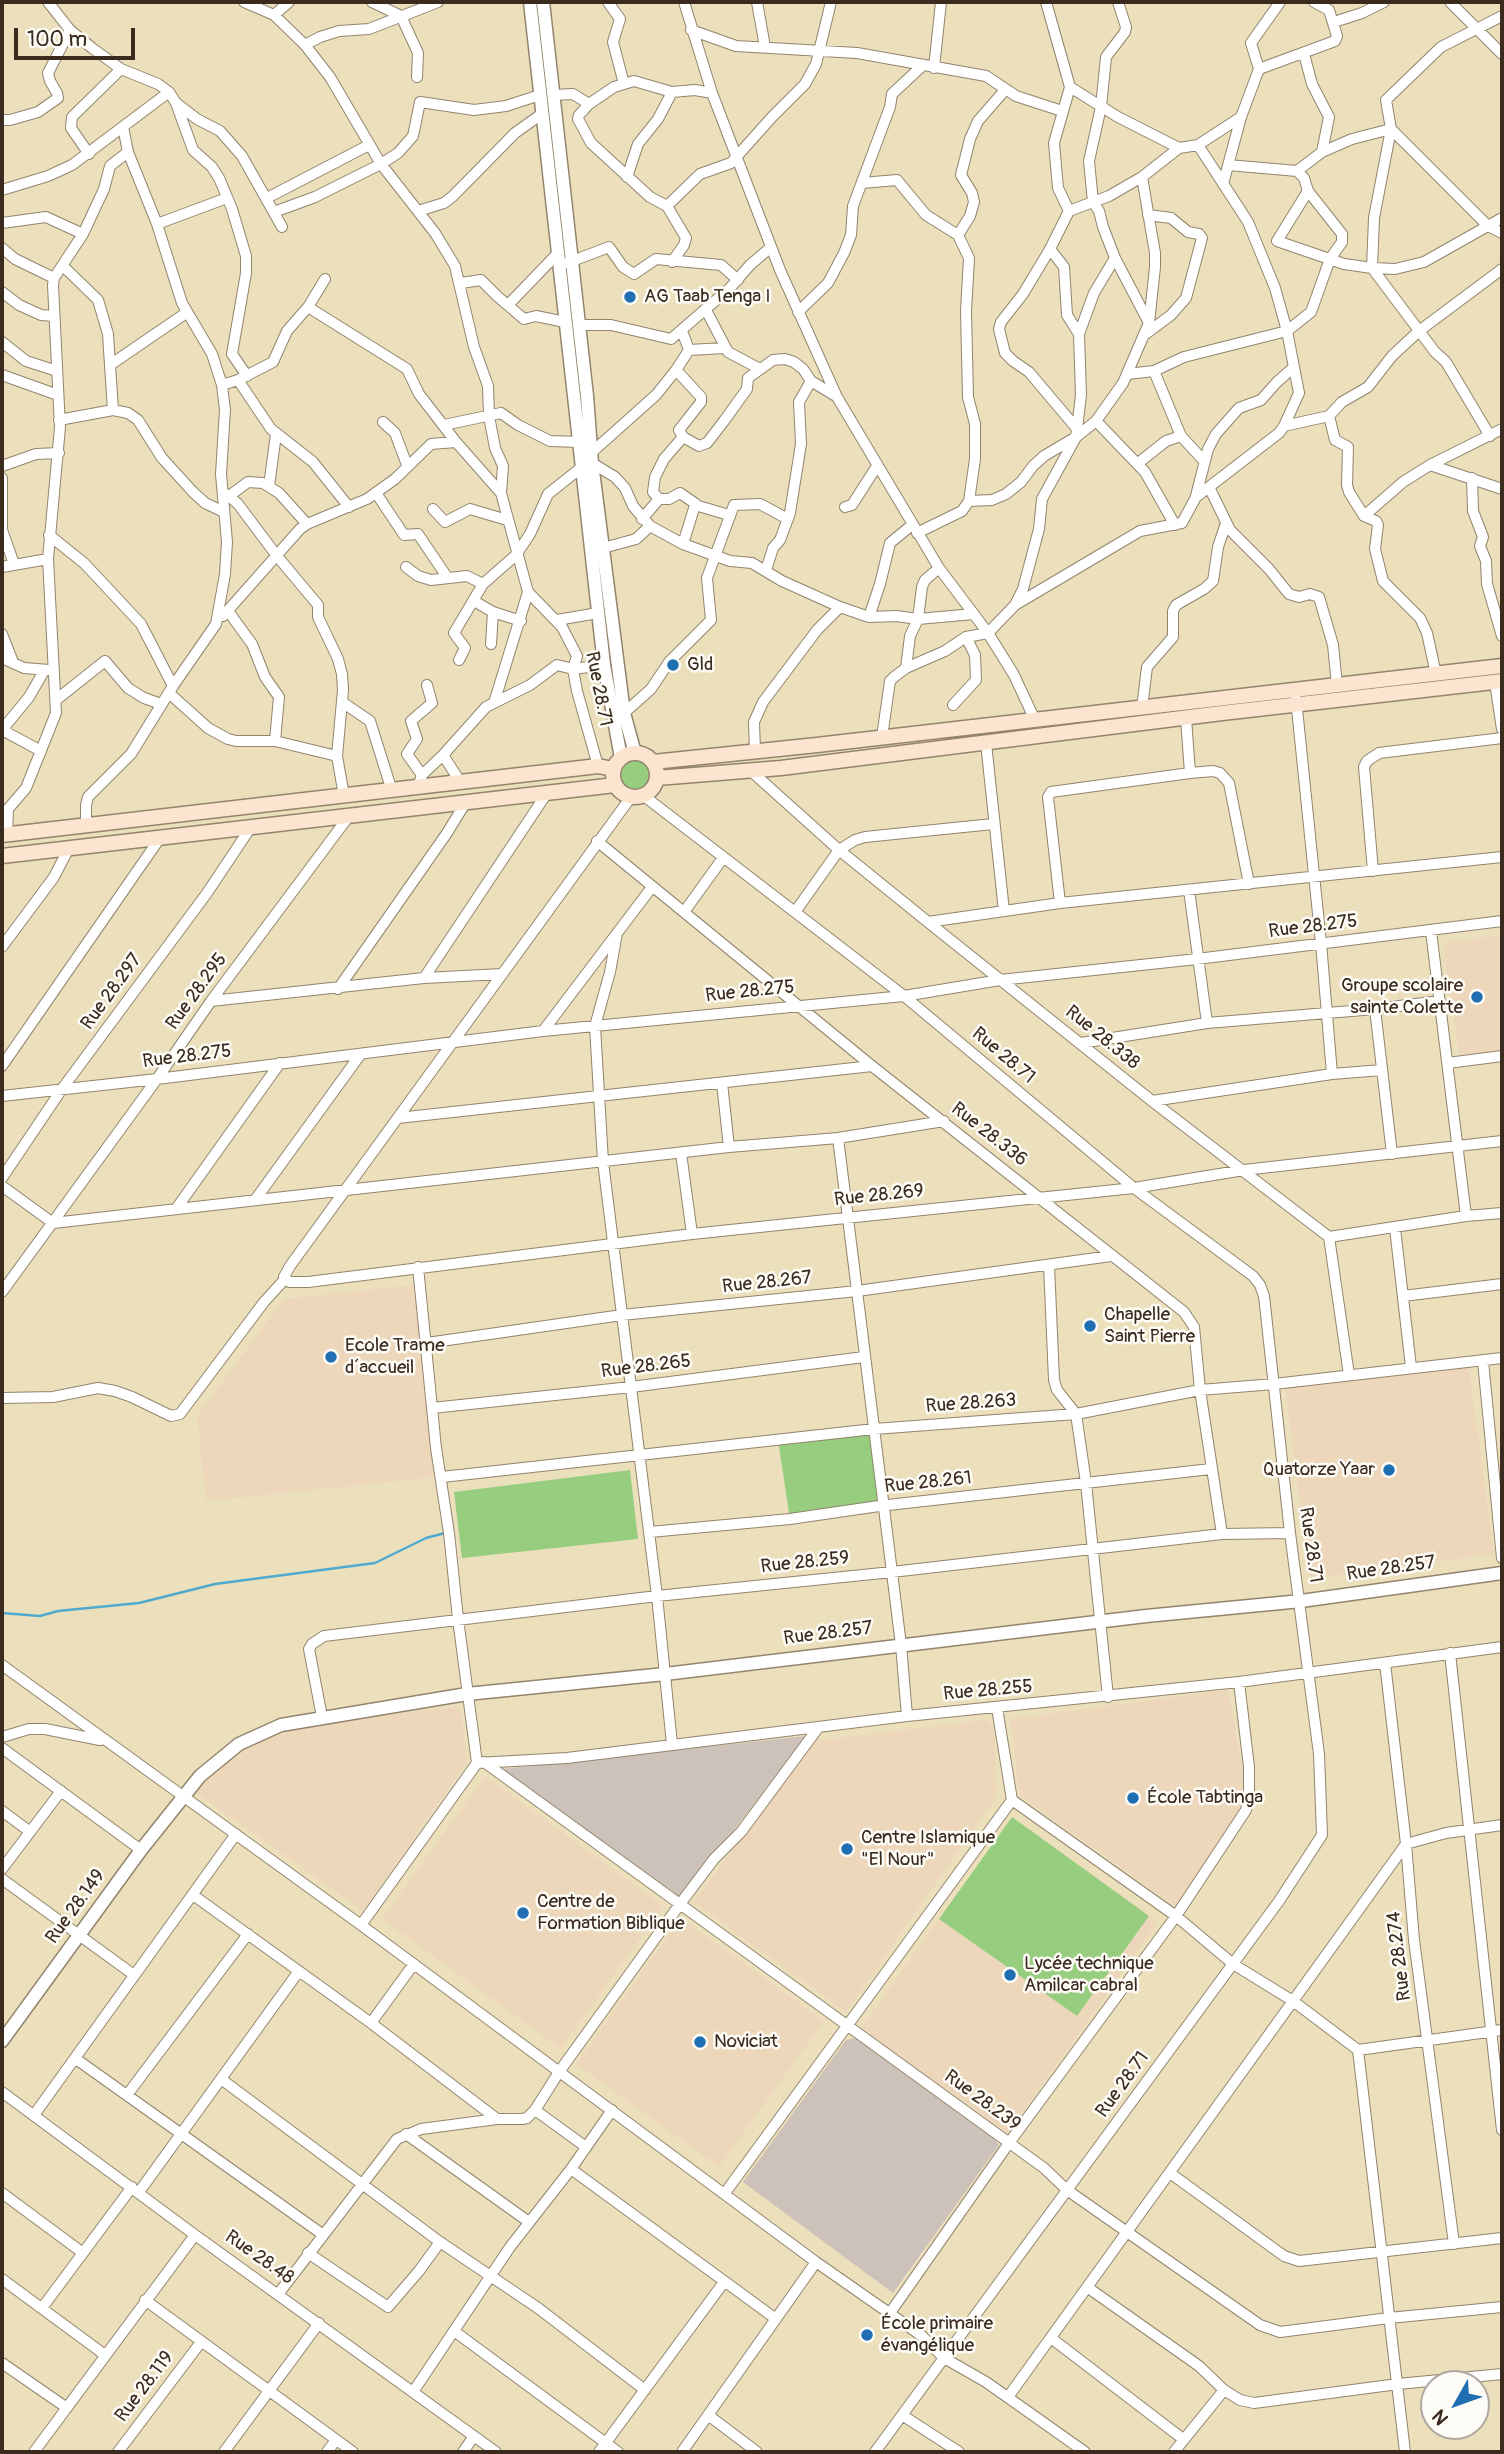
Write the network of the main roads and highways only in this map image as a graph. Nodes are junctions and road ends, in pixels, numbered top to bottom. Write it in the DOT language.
graph roads {
  1 [pos="1502,666"];
  2 [pos="1499,681"];
  3 [pos="653,761"];
  4 [pos="617,763"];
  5 [pos="657,778"];
  6 [pos="615,785"];
  7 [pos="4,835"];
  8 [pos="2,856"];
  1 -- 3 [label="main road"];
  2 -- 5 [label="main road"];
  3 -- 4 [label="main road"];
  3 -- 5 [label="main road"];
  4 -- 6 [label="main road"];
  4 -- 7 [label="main road"];
  5 -- 6 [label="main road"];
  6 -- 8 [label="main road"];
}
